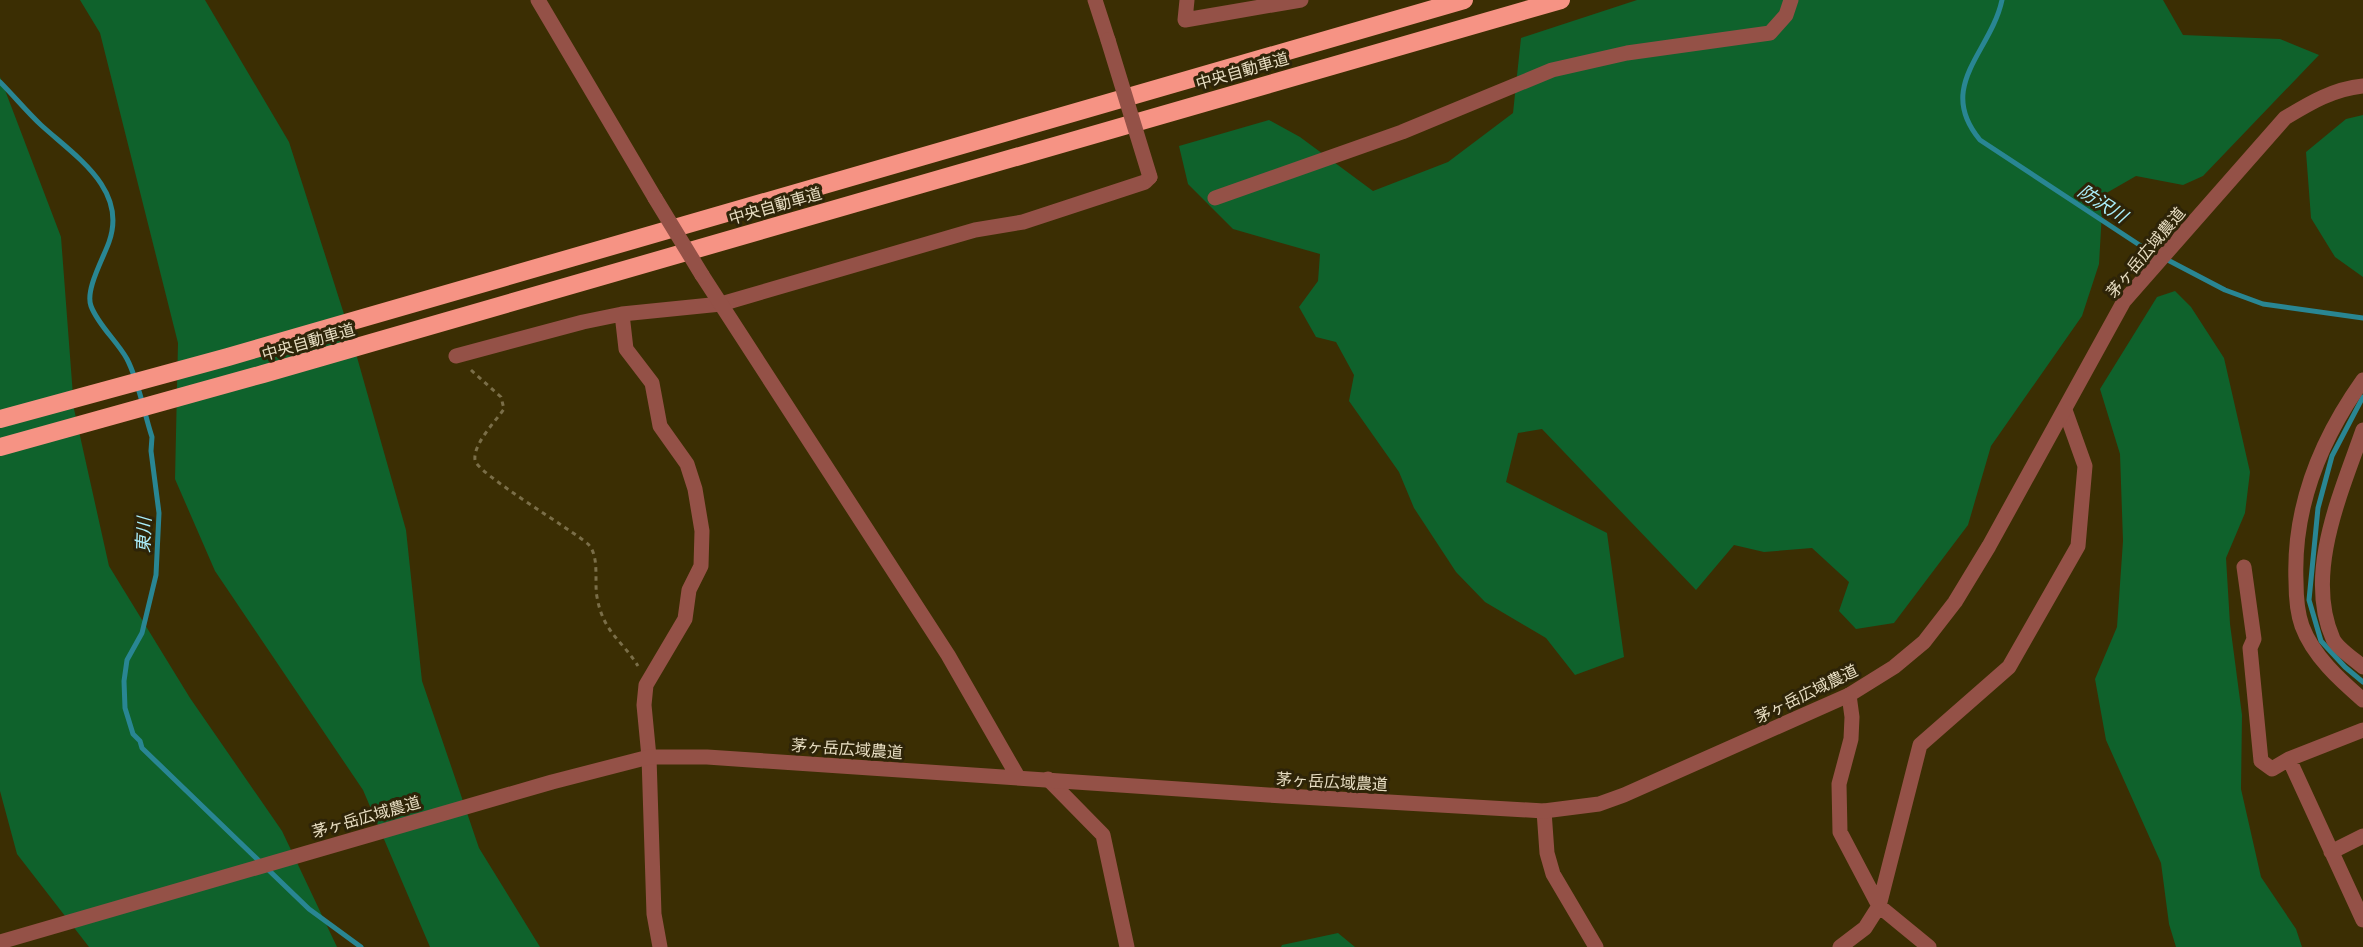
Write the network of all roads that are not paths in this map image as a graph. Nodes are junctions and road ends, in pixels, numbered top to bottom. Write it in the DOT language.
graph roads {
  1 [pos="538,0"];
  2 [pos="1095,0"];
  3 [pos="1187,0"];
  4 [pos="1301,0"];
  5 [pos="1464,0"];
  6 [pos="1561,0"];
  7 [pos="1791,0"];
  8 [pos="2363,86"];
  9 [pos="1215,198"];
  10 [pos="721,304"];
  11 [pos="622,314"];
  12 [pos="456,356"];
  13 [pos="2363,380"];
  14 [pos="2065,410"];
  15 [pos="0,420"];
  16 [pos="2363,430"];
  17 [pos="0,447"];
  18 [pos="2244,567"];
  19 [pos="2363,667"];
  20 [pos="1849,695"];
  21 [pos="2363,700"];
  22 [pos="2363,730"];
  23 [pos="649,757"];
  24 [pos="2289,759"];
  25 [pos="1018,777"];
  26 [pos="1048,779"];
  27 [pos="1544,811"];
  28 [pos="2363,836"];
  29 [pos="2331,852"];
  30 [pos="1879,906"];
  31 [pos="2363,920"];
  32 [pos="0,942"];
  33 [pos="660,947"];
  34 [pos="1127,947"];
  35 [pos="1596,947"];
  36 [pos="1840,947"];
  37 [pos="1929,947"];
  1 -- 10 [label="street, bridge"];
  2 -- 10 [label="street, bridge"];
  3 -- 4 [label="street"];
  5 -- 15 [label="highway, 中央自動車道"];
  6 -- 17 [label="highway, 中央自動車道"];
  7 -- 9 [label="street"];
  8 -- 14 [label="street, 茅ヶ岳広域農道"];
  10 -- 11 [label="street"];
  10 -- 25 [label="street"];
  11 -- 12 [label="street"];
  11 -- 23 [label="street"];
  13 -- 21 [label="street"];
  14 -- 20 [label="street, 茅ヶ岳広域農道"];
  14 -- 30 [label="street"];
  16 -- 19 [label="street"];
  18 -- 24 [label="street"];
  20 -- 27 [label="street, 茅ヶ岳広域農道"];
  20 -- 30 [label="street"];
  22 -- 24 [label="street"];
  23 -- 25 [label="street, 茅ヶ岳広域農道"];
  23 -- 32 [label="street, 茅ヶ岳広域農道"];
  23 -- 33 [label="street"];
  24 -- 29 [label="street"];
  25 -- 26 [label="street, 茅ヶ岳広域農道"];
  26 -- 27 [label="street, 茅ヶ岳広域農道"];
  26 -- 34 [label="street"];
  27 -- 35 [label="street"];
  28 -- 29 [label="street"];
  29 -- 31 [label="street"];
  30 -- 36 [label="street"];
  30 -- 37 [label="street"];
}
